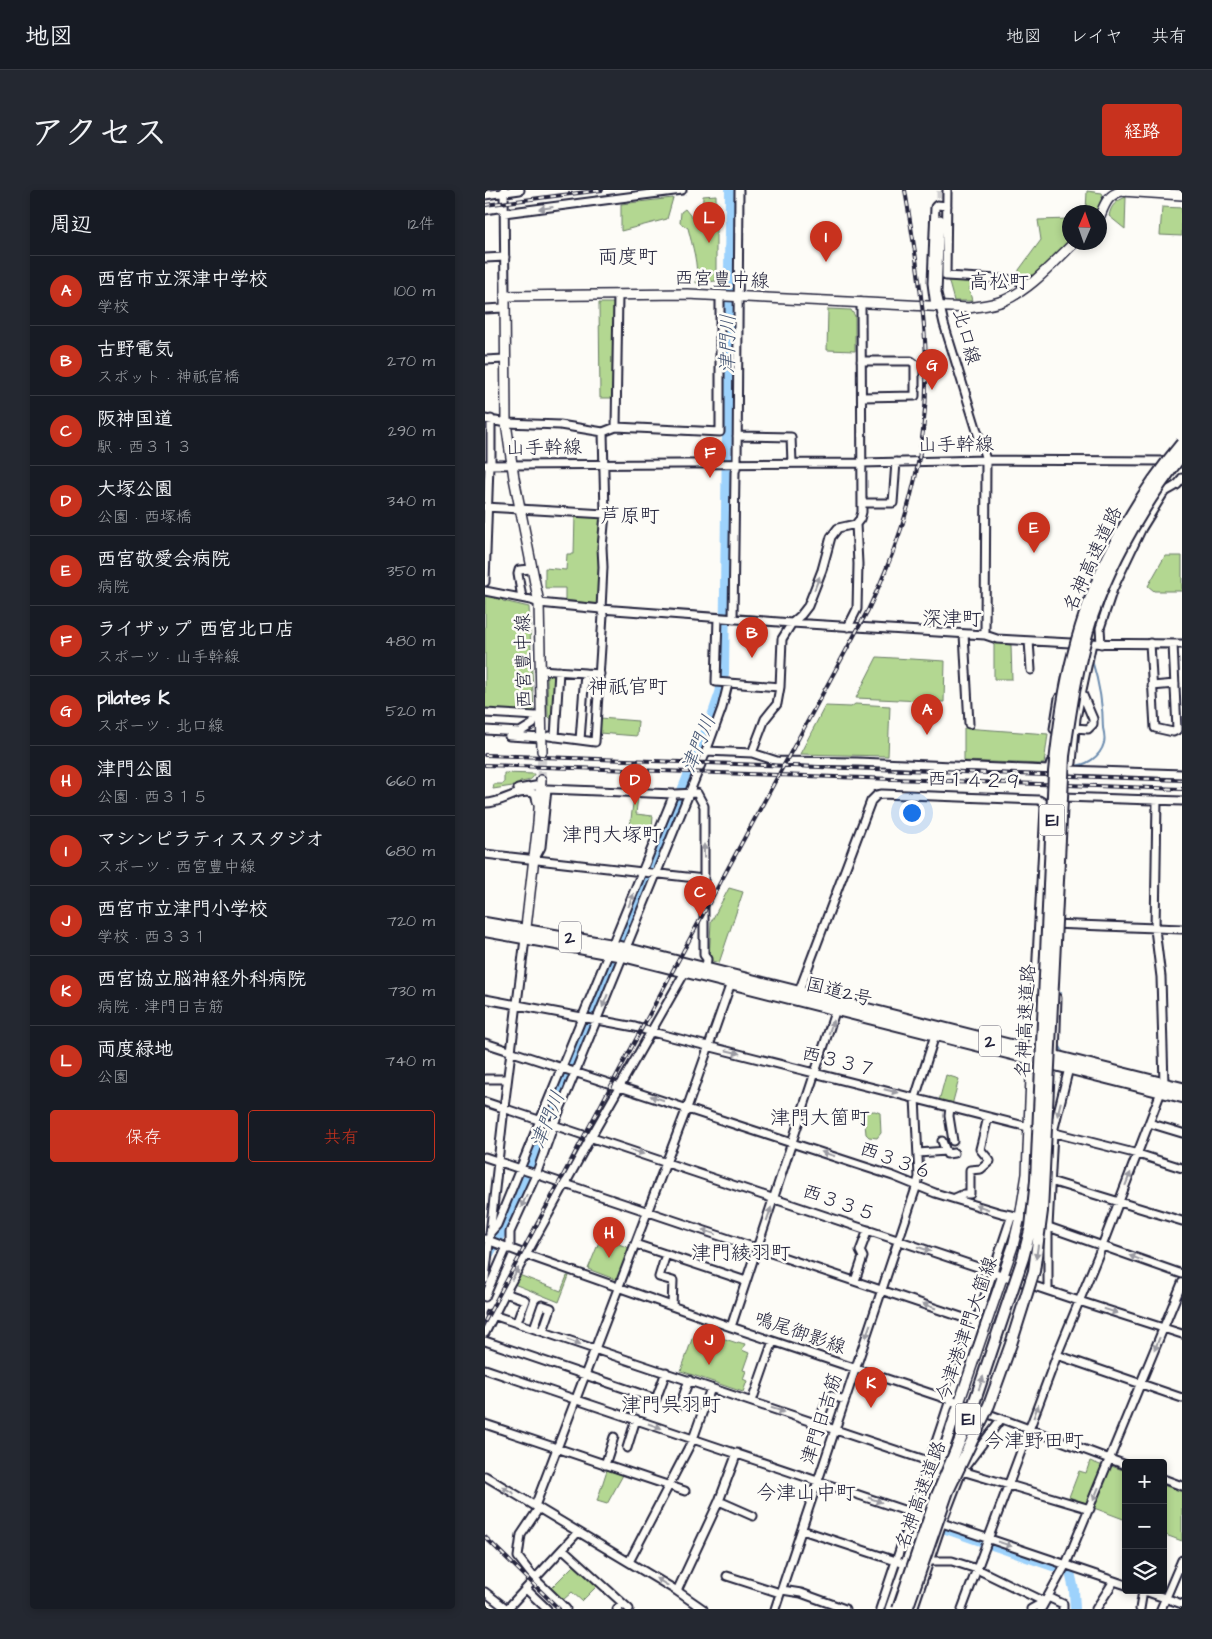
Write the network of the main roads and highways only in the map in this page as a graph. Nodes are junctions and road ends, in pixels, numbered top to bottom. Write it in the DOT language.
graph roads {
  1 [pos="1130,191"];
  2 [pos="1153,192"];
  3 [pos="1109,193"];
  4 [pos="1182,195"];
  5 [pos="1104,205"];
  6 [pos="1066,250"];
  7 [pos="1182,443"];
  8 [pos="1182,455"];
  9 [pos="542,751"];
  10 [pos="543,784"];
  11 [pos="485,923"];
  12 [pos="485,932"];
  13 [pos="525,934"];
  14 [pos="617,951"];
  15 [pos="798,996"];
  16 [pos="1032,1056"];
  17 [pos="1069,1065"];
  18 [pos="1163,1088"];
  19 [pos="1182,1088"];
  20 [pos="1182,1097"];
  21 [pos="893,1607"];
  22 [pos="910,1609"];
  1 -- 2 [label="main road"];
  1 -- 3 [label="main road"];
  2 -- 4 [label="main road"];
  3 -- 5 [label="main road"];
  6 -- 9 [label="main road, 西宮豊中線"];
  21 -- 7 [label="highway, 名神高速道路 / E1, one-way, bridge"];
  8 -- 22 [label="highway, 名神高速道路 / E1, one-way, bridge"];
  10 -- 13 [label="main road"];
  11 -- 13 [label="highway, 国道2号 / 2"];
  12 -- 13 [label="highway, 国道2号 / 2"];
  13 -- 14 [label="highway, 国道2号 / 2"];
  14 -- 15 [label="highway, 国道2号 / 2"];
  14 -- 15 [label="highway, 国道2号 / 2"];
  15 -- 16 [label="highway, 国道2号 / 2"];
  15 -- 16 [label="highway, 国道2号 / 2"];
  16 -- 17 [label="highway, 国道2号 / 2"];
  16 -- 17 [label="highway, 国道2号 / 2"];
  16 -- 21 [label="main road, 今津港津門大箇線"];
  17 -- 18 [label="highway, 国道2号 / 2"];
  18 -- 19 [label="highway, 国道2号 / 2"];
  18 -- 20 [label="highway, 国道2号 / 2"];
}
